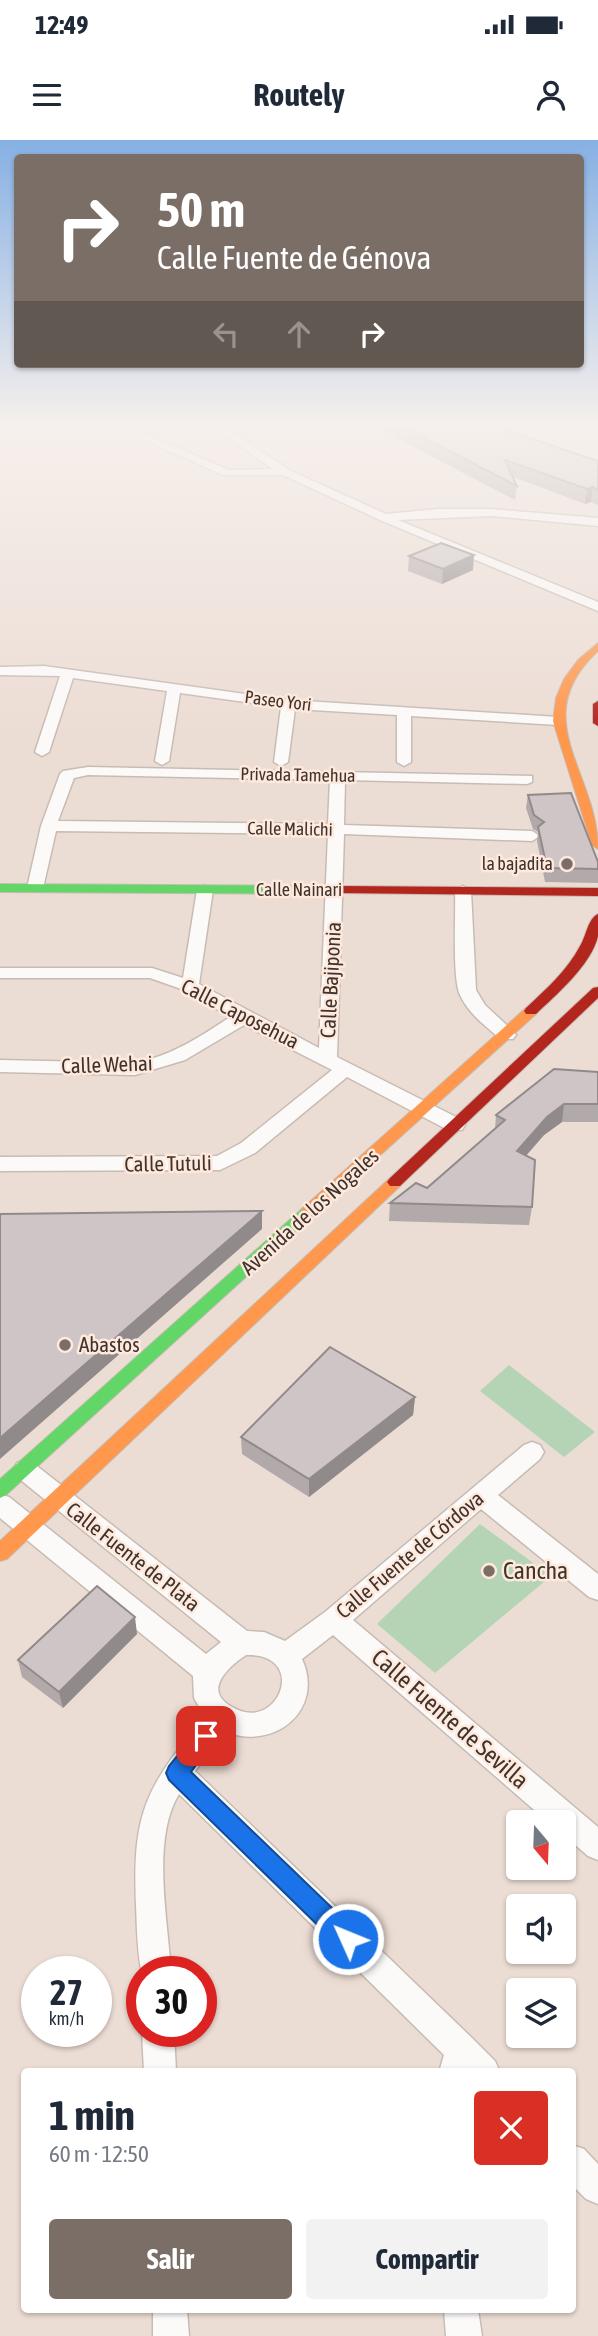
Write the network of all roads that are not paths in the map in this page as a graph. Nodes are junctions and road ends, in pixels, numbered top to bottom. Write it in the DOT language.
graph roads {
  1 [pos="407,527"];
  2 [pos="598,607"];
  3 [pos="598,646"];
  4 [pos="0,671"];
  5 [pos="68,672"];
  6 [pos="174,688"];
  7 [pos="289,704"];
  8 [pos="404,713"];
  9 [pos="558,721"];
  10 [pos="42,752"];
  11 [pos="162,761"];
  12 [pos="281,762"];
  13 [pos="404,762"];
  14 [pos="338,776"];
  15 [pos="527,779"];
  16 [pos="49,826"];
  17 [pos="335,829"];
  18 [pos="532,836"];
  19 [pos="598,845"];
  20 [pos="0,888"];
  21 [pos="35,888"];
  22 [pos="205,890"];
  23 [pos="336,890"];
  24 [pos="463,891"];
  25 [pos="598,892"];
  26 [pos="598,918"];
  27 [pos="0,973"];
  28 [pos="190,986"];
  29 [pos="598,991"];
  30 [pos="243,1017"];
  31 [pos="507,1035"];
  32 [pos="336,1064"];
  33 [pos="0,1066"];
  34 [pos="424,1111"];
  35 [pos="455,1125"];
  36 [pos="0,1164"];
  37 [pos="532,1452"];
  38 [pos="25,1470"];
  39 [pos="0,1490"];
  40 [pos="481,1495"];
  41 [pos="60,1499"];
  42 [pos="0,1504"];
  43 [pos="28,1527"];
  44 [pos="0,1553"];
  45 [pos="598,1589"];
  46 [pos="334,1620"];
  47 [pos="242,1643"];
  48 [pos="286,1656"];
  49 [pos="207,1671"];
  50 [pos="221,1717"];
  51 [pos="177,1773"];
  52 [pos="598,1846"];
  53 [pos="155,1956"];
  54 [pos="159,2047"];
  55 [pos="467,2065"];
  56 [pos="160,2068"];
  57 [pos="576,2165"];
  58 [pos="598,2187"];
  59 [pos="170,2313"];
  60 [pos="461,2313"];
  61 [pos="171,2336"];
  62 [pos="464,2336"];
  1 -- 2 [label="street"];
  3 -- 9 [label="main road"];
  4 -- 5 [label="street, Paseo Yori"];
  5 -- 6 [label="street, Paseo Yori"];
  5 -- 10 [label="street"];
  6 -- 7 [label="street, Paseo Yori"];
  6 -- 11 [label="street"];
  7 -- 8 [label="street, Paseo Yori"];
  7 -- 12 [label="street"];
  8 -- 9 [label="street, Paseo Yori"];
  8 -- 13 [label="street"];
  9 -- 19 [label="main road"];
  14 -- 15 [label="street, Privada Tamehua"];
  14 -- 16 [label="street, Privada Tamehua"];
  14 -- 17 [label="street, Calle Bajiponia"];
  16 -- 17 [label="street, Calle Malichi"];
  16 -- 21 [label="street"];
  17 -- 18 [label="street, Calle Malichi"];
  17 -- 23 [label="street, Calle Bajiponia"];
  20 -- 21 [label="main road, Calle Nainari"];
  21 -- 22 [label="main road, Calle Nainari"];
  22 -- 23 [label="main road, Calle Nainari"];
  22 -- 28 [label="street"];
  23 -- 24 [label="main road, Calle Nainari"];
  23 -- 32 [label="street, Calle Bajiponia"];
  24 -- 25 [label="main road, Calle Nainari"];
  24 -- 31 [label="street"];
  26 -- 31 [label="main road, Avenida de los Nogales"];
  27 -- 28 [label="street, Calle Caposehua"];
  28 -- 30 [label="street, Calle Caposehua"];
  29 -- 35 [label="main road, Avenida de los Nogales"];
  30 -- 32 [label="street, Calle Caposehua"];
  30 -- 33 [label="street, Calle Wehai"];
  31 -- 34 [label="main road, Avenida de los Nogales"];
  32 -- 34 [label="street, Calle Caposehua"];
  32 -- 36 [label="street, Calle Tutuli"];
  34 -- 35 [label="street, Calle Caposehua"];
  34 -- 38 [label="main road, Avenida de los Nogales"];
  35 -- 41 [label="main road, Avenida de los Nogales"];
  37 -- 40 [label="street, Calle Fuente de Córdova"];
  38 -- 39 [label="main road, Avenida de los Nogales"];
  38 -- 41 [label="street, Calle Fuente de Plata"];
  40 -- 45 [label="street"];
  40 -- 46 [label="street, Calle Fuente de Córdova"];
  41 -- 43 [label="main road, Avenida de los Nogales"];
  41 -- 47 [label="street, Calle Fuente de Plata"];
  42 -- 43 [label="street, Calle Fuente de Plata"];
  43 -- 44 [label="main road, Avenida de los Nogales"];
  43 -- 49 [label="street, Calle Fuente de Plata"];
  46 -- 48 [label="street, Calle Fuente de Córdova"];
  46 -- 52 [label="street, Calle Fuente de Sevilla"];
  47 -- 48 [label="street"];
  47 -- 49 [label="street"];
  48 -- 50 [label="street"];
  49 -- 50 [label="street"];
  50 -- 51 [label="street"];
  51 -- 53 [label="street"];
  51 -- 55 [label="street"];
  54 -- 56 [label="street"];
  57 -- 58 [label="street"];
  59 -- 61 [label="street"];
  60 -- 62 [label="street"];
}
